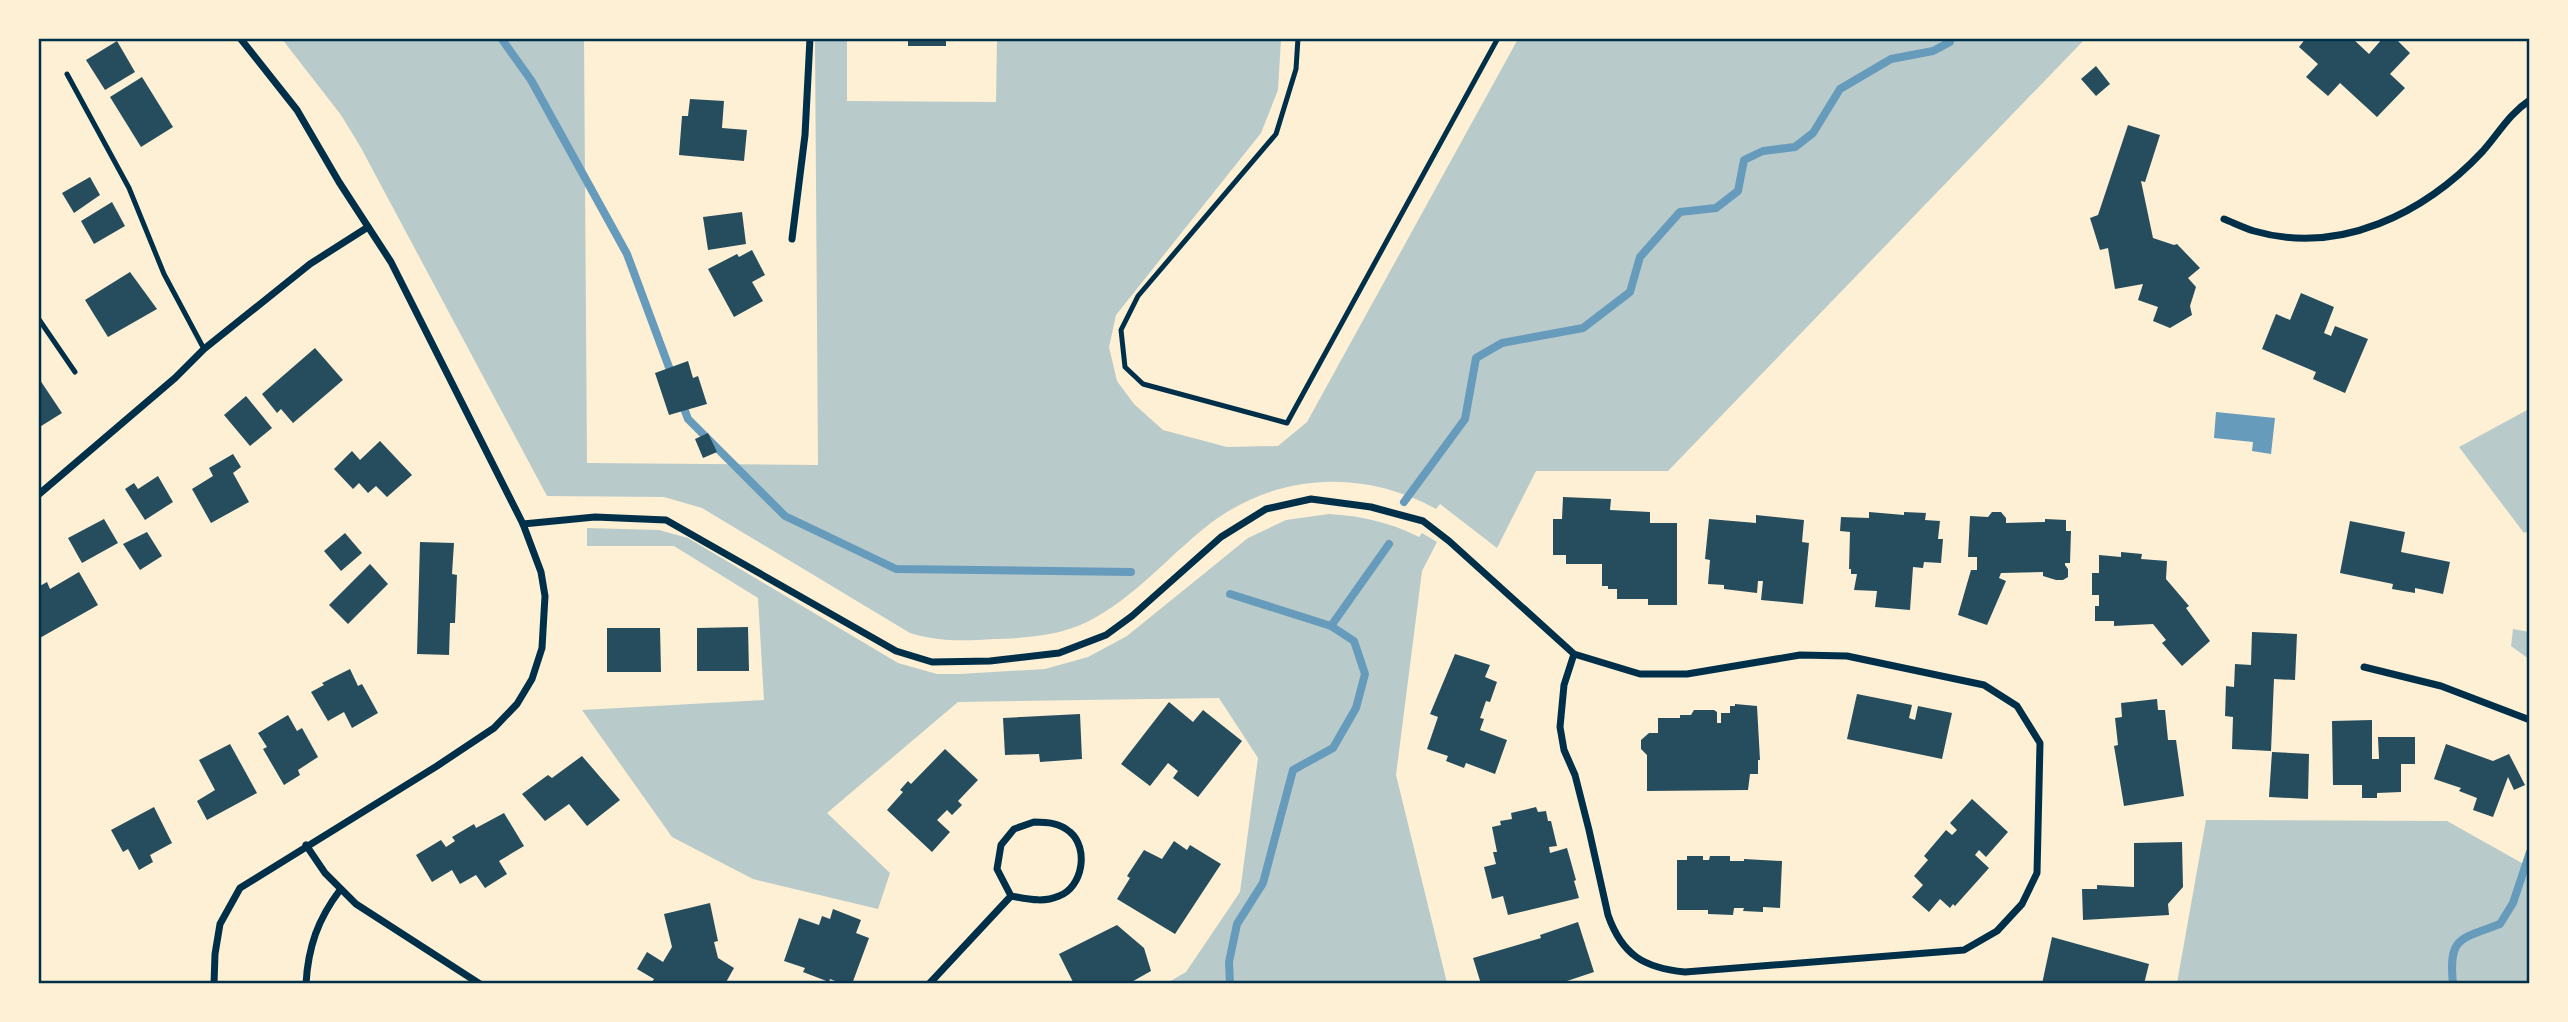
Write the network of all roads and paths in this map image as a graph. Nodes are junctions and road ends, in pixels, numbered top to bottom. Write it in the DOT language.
graph roads {
  1 [pos="240,38"];
  2 [pos="810,38"];
  3 [pos="1298,38"];
  4 [pos="1498,38"];
  5 [pos="66,74"];
  6 [pos="2529,100"];
  7 [pos="2224,219"];
  8 [pos="368,227"];
  9 [pos="792,239"];
  10 [pos="38,318"];
  11 [pos="204,349"];
  12 [pos="75,372"];
  13 [pos="38,495"];
  14 [pos="523,524"];
  15 [pos="1574,654"];
  16 [pos="2364,667"];
  17 [pos="2529,720"];
  18 [pos="306,845"];
  19 [pos="340,890"];
  20 [pos="1011,896"];
  21 [pos="215,984"];
  22 [pos="306,984"];
  23 [pos="480,984"];
  24 [pos="929,984"];
  1 -- 8 [label="street"];
  2 -- 9 [label="street"];
  3 -- 4 [label="lane"];
  5 -- 11 [label="lane"];
  6 -- 7 [label="street"];
  8 -- 11 [label="street"];
  8 -- 14 [label="street"];
  10 -- 12 [label="lane"];
  11 -- 13 [label="street"];
  14 -- 15 [label="street"];
  14 -- 18 [label="street"];
  15 -- 15 [label="street"];
  16 -- 17 [label="street"];
  18 -- 19 [label="street"];
  18 -- 21 [label="street"];
  19 -- 22 [label="street"];
  19 -- 23 [label="street"];
  20 -- 20 [label="street"];
  20 -- 24 [label="street"];
}
